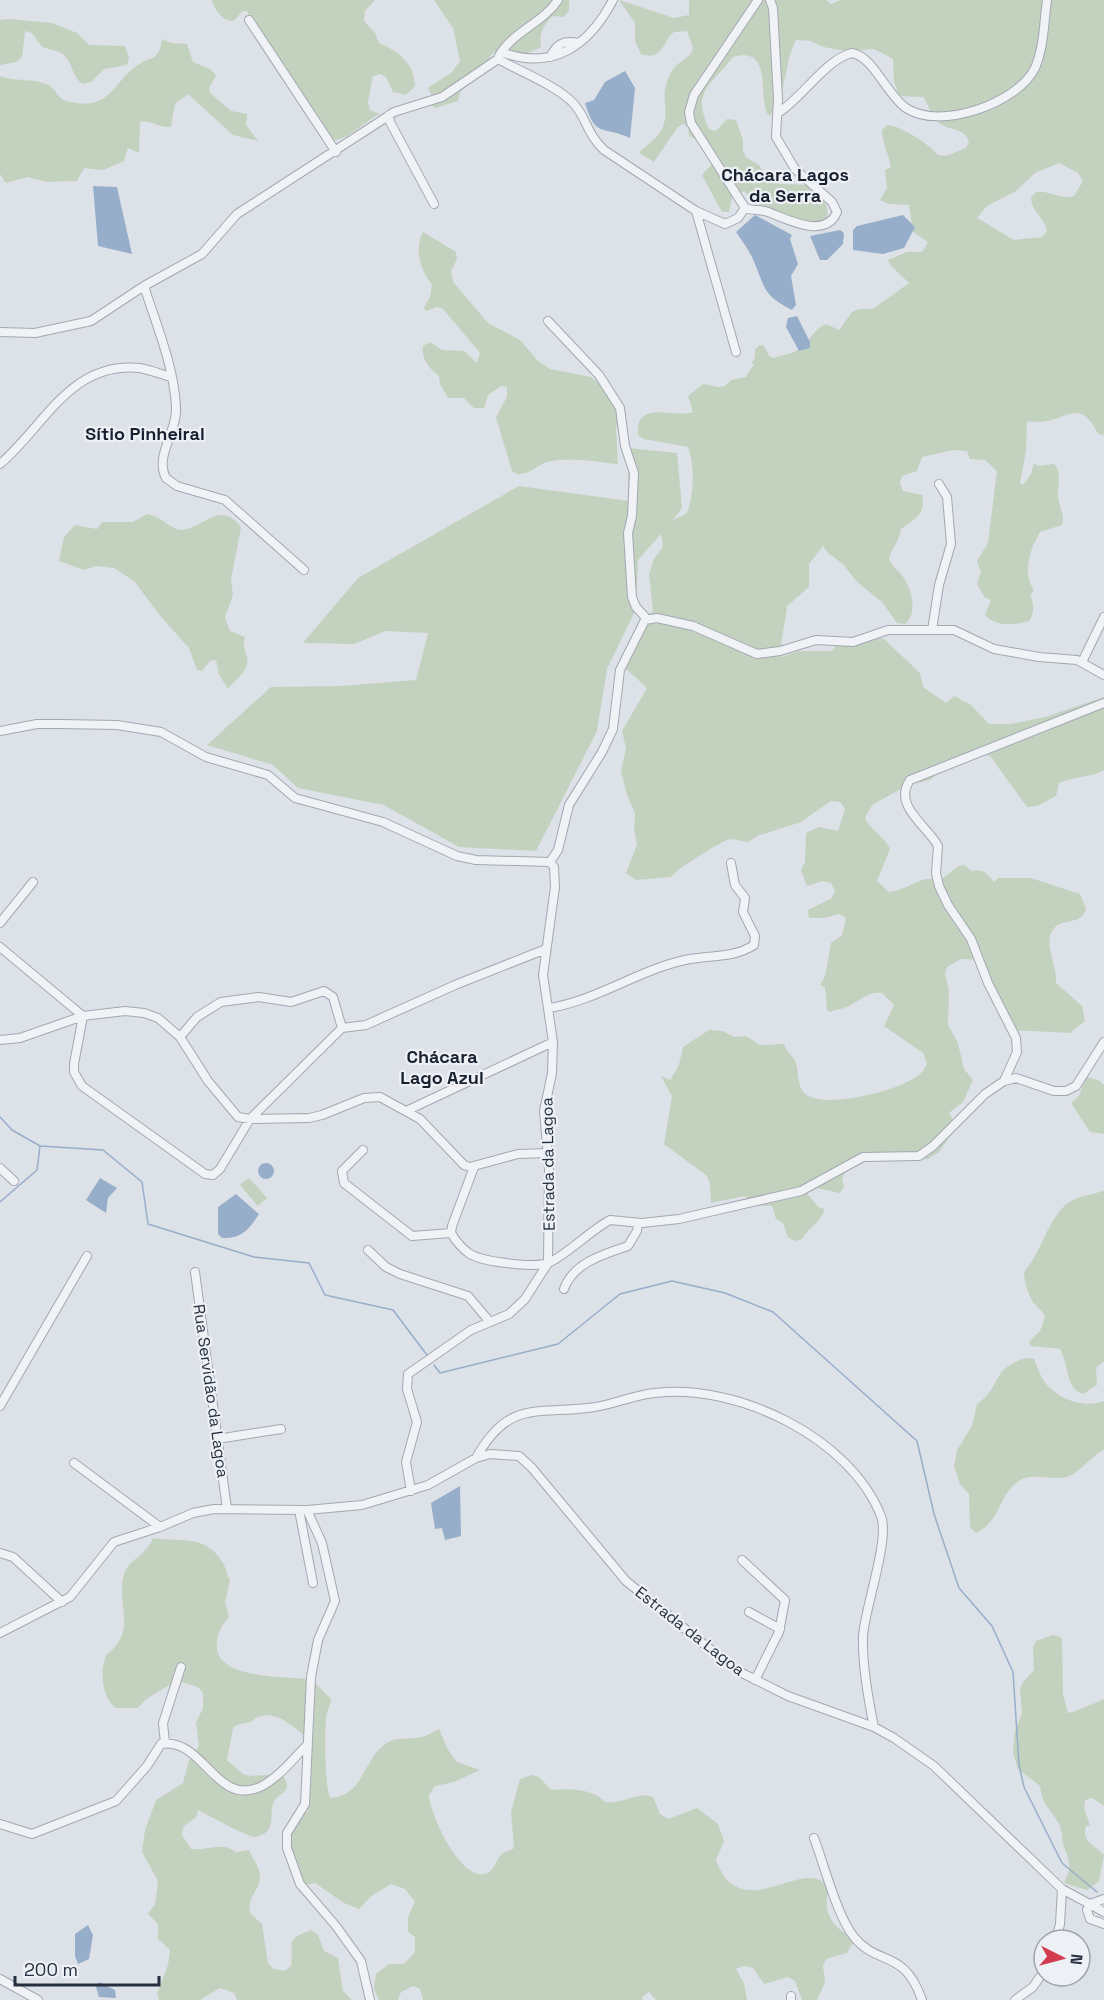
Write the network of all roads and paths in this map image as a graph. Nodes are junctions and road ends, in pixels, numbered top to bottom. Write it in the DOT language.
graph roads {
  1 [pos="558,0"];
  2 [pos="613,0"];
  3 [pos="758,0"];
  4 [pos="770,0"];
  5 [pos="1047,0"];
  6 [pos="249,20"];
  7 [pos="500,55"];
  8 [pos="778,113"];
  9 [pos="389,115"];
  10 [pos="336,152"];
  11 [pos="434,204"];
  12 [pos="745,208"];
  13 [pos="696,211"];
  14 [pos="144,286"];
  15 [pos="548,321"];
  16 [pos="0,332"];
  17 [pos="735,352"];
  18 [pos="171,376"];
  19 [pos="0,464"];
  20 [pos="939,484"];
  21 [pos="303,570"];
  22 [pos="1104,617"];
  23 [pos="647,619"];
  24 [pos="932,630"];
  25 [pos="1082,662"];
  26 [pos="1104,675"];
  27 [pos="1104,703"];
  28 [pos="0,731"];
  29 [pos="550,862"];
  30 [pos="731,863"];
  31 [pos="33,882"];
  32 [pos="0,923"];
  33 [pos="0,947"];
  34 [pos="546,949"];
  35 [pos="549,1008"];
  36 [pos="83,1016"];
  37 [pos="342,1028"];
  38 [pos="180,1037"];
  39 [pos="0,1040"];
  40 [pos="553,1042"];
  41 [pos="1104,1042"];
  42 [pos="1004,1081"];
  43 [pos="406,1111"];
  44 [pos="250,1119"];
  45 [pos="363,1150"];
  46 [pos="547,1153"];
  47 [pos="474,1167"];
  48 [pos="0,1168"];
  49 [pos="15,1181"];
  50 [pos="638,1223"];
  51 [pos="451,1233"];
  52 [pos="368,1250"];
  53 [pos="87,1256"];
  54 [pos="548,1263"];
  55 [pos="195,1272"];
  56 [pos="564,1289"];
  57 [pos="490,1322"];
  58 [pos="0,1406"];
  59 [pos="281,1429"];
  60 [pos="217,1439"];
  61 [pos="476,1458"];
  62 [pos="74,1464"];
  63 [pos="411,1491"];
  64 [pos="227,1509"];
  65 [pos="303,1510"];
  66 [pos="160,1527"];
  67 [pos="0,1553"];
  68 [pos="742,1560"];
  69 [pos="313,1583"];
  70 [pos="62,1602"];
  71 [pos="749,1612"];
  72 [pos="780,1629"];
  73 [pos="0,1633"];
  74 [pos="181,1667"];
  75 [pos="755,1680"];
  76 [pos="873,1726"];
  77 [pos="165,1743"];
  78 [pos="307,1745"];
  79 [pos="0,1824"];
  80 [pos="814,1838"];
  81 [pos="1062,1888"];
  82 [pos="1104,1899"];
  83 [pos="1090,1904"];
  84 [pos="1104,1912"];
  85 [pos="1104,1924"];
  86 [pos="1059,1928"];
  87 [pos="0,1979"];
  88 [pos="1032,1988"];
  89 [pos="38,2000"];
  90 [pos="370,2000"];
  91 [pos="922,2000"];
  92 [pos="1015,2000"];
  1 -- 7 [label="street"];
  2 -- 7 [label="street"];
  3 -- 12 [label="street"];
  4 -- 8 [label="street"];
  5 -- 8 [label="street"];
  6 -- 10 [label="street"];
  7 -- 9 [label="street"];
  7 -- 13 [label="street"];
  8 -- 12 [label="street"];
  9 -- 10 [label="street"];
  9 -- 11 [label="street"];
  10 -- 14 [label="street"];
  12 -- 13 [label="street"];
  13 -- 17 [label="street"];
  14 -- 16 [label="street"];
  14 -- 18 [label="street"];
  15 -- 23 [label="street"];
  18 -- 19 [label="street"];
  18 -- 21 [label="street"];
  20 -- 24 [label="street"];
  22 -- 25 [label="street"];
  23 -- 24 [label="street"];
  23 -- 29 [label="street"];
  24 -- 25 [label="street"];
  25 -- 26 [label="street"];
  27 -- 42 [label="street"];
  28 -- 29 [label="street"];
  29 -- 34 [label="street, Estrada da Lagoa"];
  30 -- 35 [label="street"];
  31 -- 32 [label="street"];
  33 -- 36 [label="street"];
  34 -- 35 [label="street, Estrada da Lagoa"];
  34 -- 37 [label="street"];
  35 -- 40 [label="street, Estrada da Lagoa"];
  36 -- 38 [label="street"];
  36 -- 39 [label="street"];
  36 -- 44 [label="street"];
  37 -- 38 [label="street"];
  37 -- 44 [label="street"];
  38 -- 44 [label="street"];
  40 -- 43 [label="street"];
  40 -- 46 [label="street, Estrada da Lagoa"];
  41 -- 42 [label="street"];
  42 -- 50 [label="street"];
  43 -- 44 [label="street"];
  43 -- 47 [label="street"];
  45 -- 51 [label="street"];
  46 -- 47 [label="street"];
  46 -- 54 [label="street, Estrada da Lagoa"];
  47 -- 51 [label="street"];
  48 -- 49 [label="street"];
  50 -- 54 [label="street"];
  50 -- 56 [label="street"];
  51 -- 54 [label="street"];
  52 -- 57 [label="street"];
  53 -- 58 [label="street"];
  54 -- 57 [label="street"];
  55 -- 60 [label="street, Rua Servidão da Lagoa"];
  57 -- 63 [label="street"];
  59 -- 60 [label="street"];
  60 -- 64 [label="street, Rua Servidão da Lagoa"];
  61 -- 63 [label="street, Estrada da Lagoa"];
  61 -- 75 [label="street, Estrada da Lagoa"];
  61 -- 76 [label="street"];
  62 -- 66 [label="street"];
  63 -- 65 [label="street, Estrada da Lagoa"];
  64 -- 65 [label="street, Estrada da Lagoa"];
  64 -- 66 [label="street, Estrada da Lagoa"];
  65 -- 69 [label="street"];
  65 -- 78 [label="street"];
  66 -- 70 [label="street, Estrada da Lagoa"];
  67 -- 70 [label="street"];
  68 -- 72 [label="street"];
  70 -- 73 [label="street, Estrada da Lagoa"];
  71 -- 72 [label="street"];
  72 -- 75 [label="street"];
  74 -- 77 [label="street"];
  75 -- 76 [label="street, Estrada da Lagoa"];
  76 -- 81 [label="street, Estrada da Lagoa"];
  77 -- 78 [label="street"];
  77 -- 79 [label="street"];
  78 -- 90 [label="street"];
  80 -- 91 [label="street"];
  81 -- 83 [label="street, Estrada da Lagoa"];
  81 -- 86 [label="street"];
  82 -- 83 [label="street"];
  83 -- 84 [label="street, Estrada da Lagoa"];
  83 -- 85 [label="street"];
  87 -- 89 [label="street"];
  88 -- 92 [label="street"];
}
